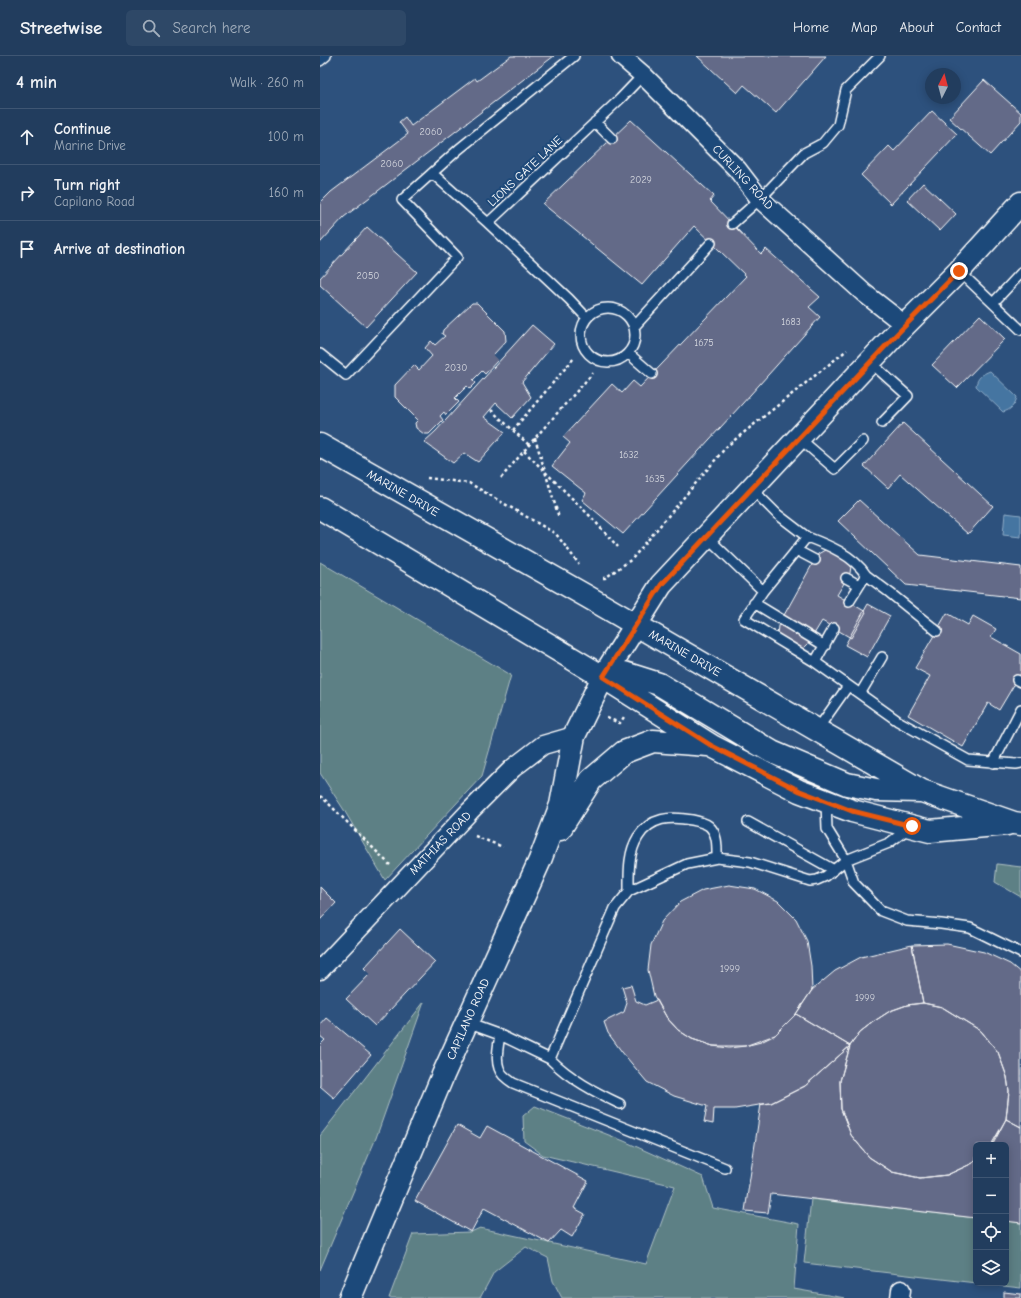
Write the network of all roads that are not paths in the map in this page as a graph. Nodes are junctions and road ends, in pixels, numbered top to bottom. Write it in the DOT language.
graph roads {
  1 [pos="326,56"];
  2 [pos="574,56"];
  3 [pos="621,56"];
  4 [pos="880,56"];
  5 [pos="320,61"];
  6 [pos="643,75"];
  7 [pos="595,122"];
  8 [pos="612,139"];
  9 [pos="432,173"];
  10 [pos="760,199"];
  11 [pos="1021,203"];
  12 [pos="488,223"];
  13 [pos="732,224"];
  14 [pos="711,243"];
  15 [pos="959,271"];
  16 [pos="1020,273"];
  17 [pos="993,303"];
  18 [pos="587,318"];
  19 [pos="905,325"];
  20 [pos="634,328"];
  21 [pos="1021,330"];
  22 [pos="628,353"];
  23 [pos="320,354"];
  24 [pos="870,362"];
  25 [pos="652,374"];
  26 [pos="882,423"];
  27 [pos="799,438"];
  28 [pos="864,441"];
  29 [pos="320,445"];
  30 [pos="751,488"];
  31 [pos="320,508"];
  32 [pos="706,536"];
  33 [pos="807,537"];
  34 [pos="796,550"];
  35 [pos="815,560"];
  36 [pos="866,575"];
  37 [pos="846,578"];
  38 [pos="859,585"];
  39 [pos="763,591"];
  40 [pos="849,602"];
  41 [pos="754,603"];
  42 [pos="635,624"];
  43 [pos="834,628"];
  44 [pos="936,631"];
  45 [pos="825,646"];
  46 [pos="882,657"];
  47 [pos="815,662"];
  48 [pos="603,677"];
  49 [pos="848,686"];
  50 [pos="860,694"];
  51 [pos="1021,709"];
  52 [pos="817,730"];
  53 [pos="574,736"];
  54 [pos="712,746"];
  55 [pos="993,763"];
  56 [pos="1021,763"];
  57 [pos="922,791"];
  58 [pos="826,801"];
  59 [pos="748,822"];
  60 [pos="1018,823"];
  61 [pos="912,826"];
  62 [pos="717,858"];
  63 [pos="540,860"];
  64 [pos="846,860"];
  65 [pos="834,870"];
  66 [pos="628,890"];
  67 [pos="1021,953"];
  68 [pos="320,970"];
  69 [pos="466,1023"];
  70 [pos="500,1035"];
  71 [pos="550,1059"];
  72 [pos="620,1104"];
  73 [pos="725,1168"];
  74 [pos="350,1298"];
  1 -- 5 [label="lane"];
  2 -- 9 [label="lane"];
  3 -- 6 [label="street, CURLING ROAD"];
  4 -- 10 [label="lane"];
  6 -- 7 [label="lane, LIONS GATE LANE"];
  6 -- 10 [label="street, CURLING ROAD"];
  7 -- 8 [label="lane"];
  7 -- 12 [label="lane, LIONS GATE LANE"];
  9 -- 12 [label="lane"];
  9 -- 23 [label="lane"];
  10 -- 13 [label="lane"];
  10 -- 19 [label="street, CURLING ROAD"];
  11 -- 15 [label="main road"];
  12 -- 18 [label="lane, LIONS GATE LANE"];
  14 -- 20 [label="lane"];
  15 -- 17 [label="lane"];
  15 -- 19 [label="main road"];
  16 -- 17 [label="lane"];
  17 -- 21 [label="lane"];
  18 -- 20 [label="lane"];
  18 -- 22 [label="lane"];
  19 -- 24 [label="main road"];
  20 -- 22 [label="lane"];
  22 -- 25 [label="lane"];
  24 -- 26 [label="lane"];
  24 -- 27 [label="main road"];
  27 -- 28 [label="lane"];
  27 -- 30 [label="main road"];
  29 -- 42 [label="main road, MARINE DRIVE"];
  30 -- 32 [label="main road"];
  30 -- 33 [label="lane"];
  31 -- 48 [label="main road, MARINE DRIVE"];
  32 -- 39 [label="lane"];
  32 -- 42 [label="main road"];
  33 -- 34 [label="lane"];
  33 -- 36 [label="lane"];
  34 -- 35 [label="lane"];
  34 -- 39 [label="lane"];
  36 -- 38 [label="lane"];
  36 -- 44 [label="lane"];
  37 -- 38 [label="lane"];
  38 -- 40 [label="lane"];
  39 -- 41 [label="lane"];
  41 -- 45 [label="lane"];
  41 -- 47 [label="lane"];
  42 -- 48 [label="main road"];
  42 -- 52 [label="main road, MARINE DRIVE"];
  43 -- 45 [label="lane"];
  45 -- 47 [label="lane"];
  46 -- 50 [label="lane"];
  47 -- 49 [label="lane"];
  48 -- 53 [label="main road, CAPILANO ROAD"];
  48 -- 54 [label="main road, MARINE DRIVE"];
  48 -- 57 [label="main road"];
  49 -- 50 [label="lane"];
  49 -- 52 [label="lane"];
  50 -- 55 [label="lane"];
  51 -- 55 [label="lane"];
  52 -- 57 [label="main road, MARINE DRIVE"];
  53 -- 63 [label="main road, CAPILANO ROAD"];
  53 -- 68 [label="street, MATHIAS ROAD"];
  54 -- 58 [label="main road, MARINE DRIVE"];
  54 -- 63 [label="main road"];
  55 -- 56 [label="lane"];
  57 -- 60 [label="main road, MARINE DRIVE"];
  58 -- 61 [label="main road, MARINE DRIVE"];
  58 -- 64 [label="lane"];
  59 -- 65 [label="lane"];
  60 -- 61 [label="main road, MARINE DRIVE"];
  61 -- 64 [label="lane"];
  62 -- 65 [label="lane"];
  62 -- 66 [label="lane"];
  62 -- 66 [label="lane"];
  63 -- 69 [label="main road, CAPILANO ROAD"];
  64 -- 65 [label="lane"];
  64 -- 67 [label="lane"];
  66 -- 71 [label="lane"];
  69 -- 70 [label="lane"];
  69 -- 74 [label="main road, CAPILANO ROAD"];
  70 -- 71 [label="lane"];
  70 -- 73 [label="lane"];
  71 -- 72 [label="lane"];
}
